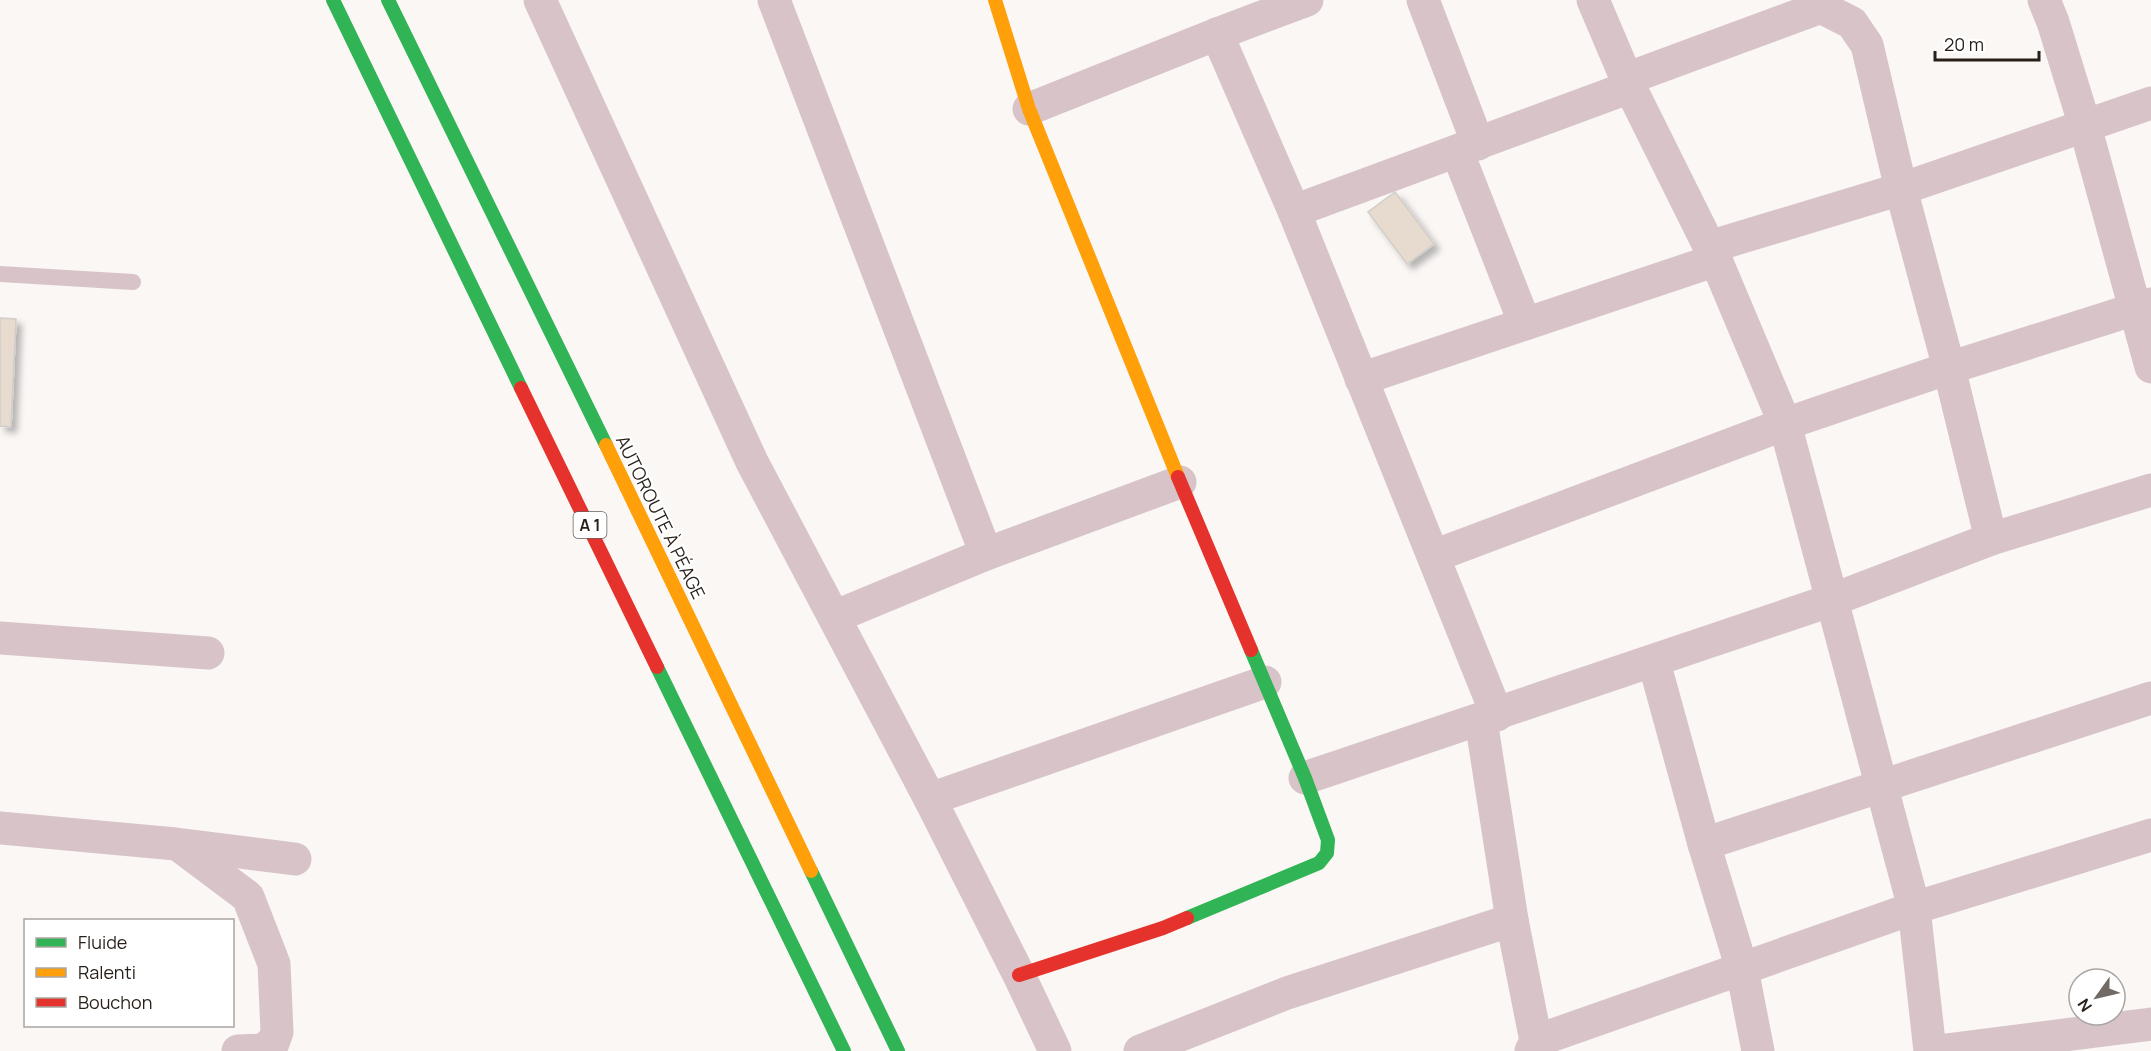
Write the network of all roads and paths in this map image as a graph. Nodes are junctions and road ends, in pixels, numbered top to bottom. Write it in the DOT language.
graph roads {
  1 [pos="333,0"];
  2 [pos="388,0"];
  3 [pos="540,0"];
  4 [pos="774,0"];
  5 [pos="995,0"];
  6 [pos="1307,0"];
  7 [pos="1423,0"];
  8 [pos="1593,0"];
  9 [pos="2044,0"];
  10 [pos="1819,3"];
  11 [pos="1217,34"];
  12 [pos="1628,83"];
  13 [pos="2151,103"];
  14 [pos="1029,109"];
  15 [pos="2085,126"];
  16 [pos="1468,148"];
  17 [pos="1901,189"];
  18 [pos="1294,211"];
  19 [pos="1712,253"];
  20 [pos="0,274"];
  21 [pos="133,282"];
  22 [pos="2144,307"];
  23 [pos="1525,324"];
  24 [pos="2151,367"];
  25 [pos="1949,368"];
  26 [pos="1361,379"];
  27 [pos="1785,424"];
  28 [pos="1180,482"];
  29 [pos="2151,490"];
  30 [pos="1991,539"];
  31 [pos="986,554"];
  32 [pos="1434,556"];
  33 [pos="1832,600"];
  34 [pos="834,617"];
  35 [pos="0,638"];
  36 [pos="208,653"];
  37 [pos="1654,662"];
  38 [pos="1265,682"];
  39 [pos="2151,698"];
  40 [pos="1489,717"];
  41 [pos="1305,778"];
  42 [pos="1881,787"];
  43 [pos="930,799"];
  44 [pos="0,828"];
  45 [pos="2151,835"];
  46 [pos="176,844"];
  47 [pos="1704,844"];
  48 [pos="295,860"];
  49 [pos="1914,908"];
  50 [pos="1512,920"];
  51 [pos="1742,969"];
  52 [pos="1019,975"];
  53 [pos="2151,1024"];
  54 [pos="2103,1041"];
  55 [pos="1534,1046"];
  56 [pos="238,1051"];
  57 [pos="844,1051"];
  58 [pos="898,1051"];
  59 [pos="1055,1051"];
  60 [pos="1140,1051"];
  61 [pos="1758,1051"];
  62 [pos="1930,1051"];
  63 [pos="1938,1051"];
  1 -- 57 [label="main road, A 1"];
  2 -- 58 [label="main road, AUTOROUTE À PÉAGE"];
  3 -- 34 [label="street"];
  4 -- 31 [label="street"];
  5 -- 14 [label="main road"];
  6 -- 11 [label="street"];
  7 -- 16 [label="street"];
  8 -- 12 [label="street"];
  9 -- 15 [label="street"];
  10 -- 12 [label="street"];
  10 -- 17 [label="street"];
  11 -- 14 [label="street"];
  11 -- 18 [label="street"];
  12 -- 16 [label="street"];
  12 -- 19 [label="street"];
  13 -- 15 [label="street"];
  14 -- 28 [label="main road"];
  15 -- 17 [label="street"];
  15 -- 22 [label="street"];
  16 -- 18 [label="street"];
  16 -- 23 [label="street"];
  17 -- 19 [label="street"];
  17 -- 25 [label="street"];
  18 -- 26 [label="street"];
  19 -- 23 [label="street"];
  19 -- 27 [label="street"];
  20 -- 21 [label="lane"];
  22 -- 24 [label="street"];
  22 -- 25 [label="street"];
  23 -- 26 [label="street"];
  25 -- 27 [label="street"];
  25 -- 30 [label="street"];
  26 -- 32 [label="street"];
  27 -- 32 [label="street"];
  27 -- 33 [label="street"];
  28 -- 31 [label="street"];
  28 -- 38 [label="main road"];
  29 -- 30 [label="street"];
  30 -- 33 [label="street"];
  31 -- 34 [label="street"];
  32 -- 40 [label="street"];
  33 -- 37 [label="street"];
  33 -- 42 [label="street"];
  34 -- 43 [label="street"];
  35 -- 36 [label="street"];
  37 -- 40 [label="street"];
  37 -- 47 [label="street"];
  38 -- 41 [label="main road"];
  38 -- 43 [label="street"];
  39 -- 42 [label="street"];
  40 -- 41 [label="street"];
  40 -- 50 [label="street"];
  41 -- 52 [label="main road"];
  42 -- 47 [label="street"];
  42 -- 49 [label="street"];
  43 -- 52 [label="street"];
  44 -- 46 [label="street"];
  45 -- 49 [label="street"];
  46 -- 48 [label="street"];
  46 -- 56 [label="street"];
  47 -- 51 [label="street"];
  49 -- 51 [label="street"];
  49 -- 62 [label="street"];
  50 -- 55 [label="street"];
  50 -- 60 [label="street"];
  51 -- 55 [label="street"];
  51 -- 61 [label="street"];
  52 -- 59 [label="street"];
  53 -- 54 [label="street"];
  54 -- 63 [label="street"];
}
